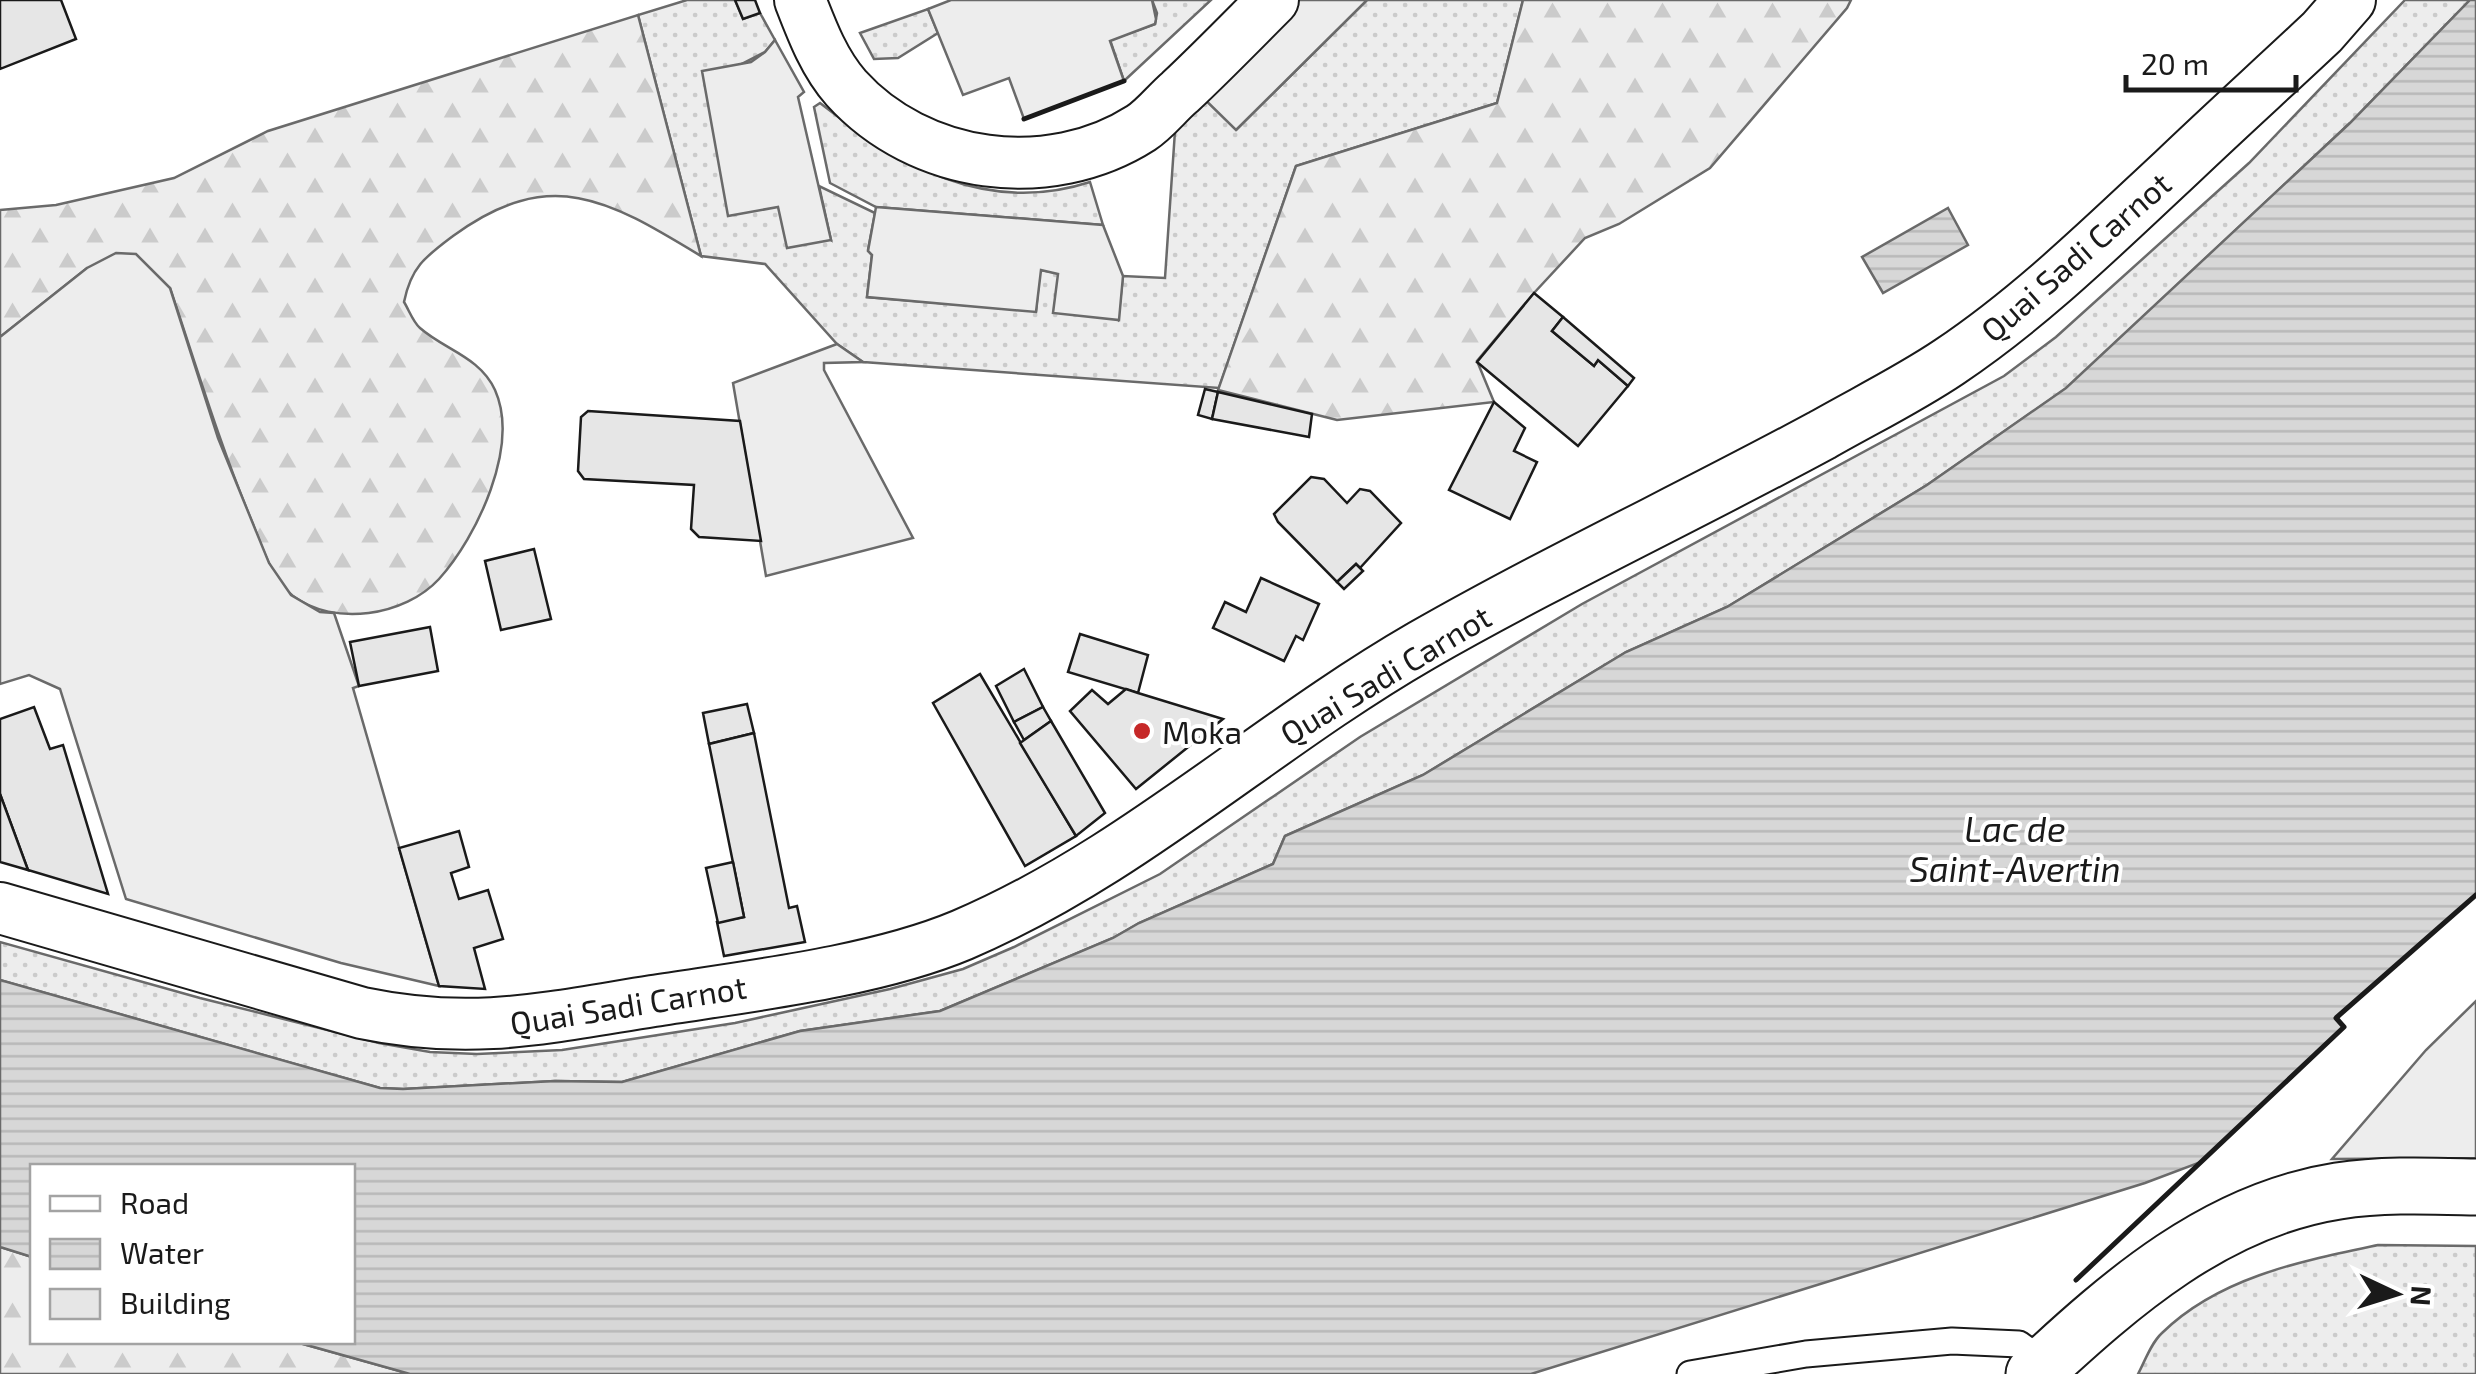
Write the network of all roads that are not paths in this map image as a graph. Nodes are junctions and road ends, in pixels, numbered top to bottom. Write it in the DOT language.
graph roads {
  1 [pos="1273,0"];
  2 [pos="2350,0"];
  3 [pos="808,22"];
  4 [pos="0,908"];
  5 [pos="2476,1187"];
  6 [pos="2040,1369"];
  7 [pos="1690,1374"];
  1 -- 3 [label="street"];
  2 -- 4 [label="street, Quai Sadi Carnot"];
  5 -- 6 [label="street"];
  6 -- 7 [label="lane"];
}
